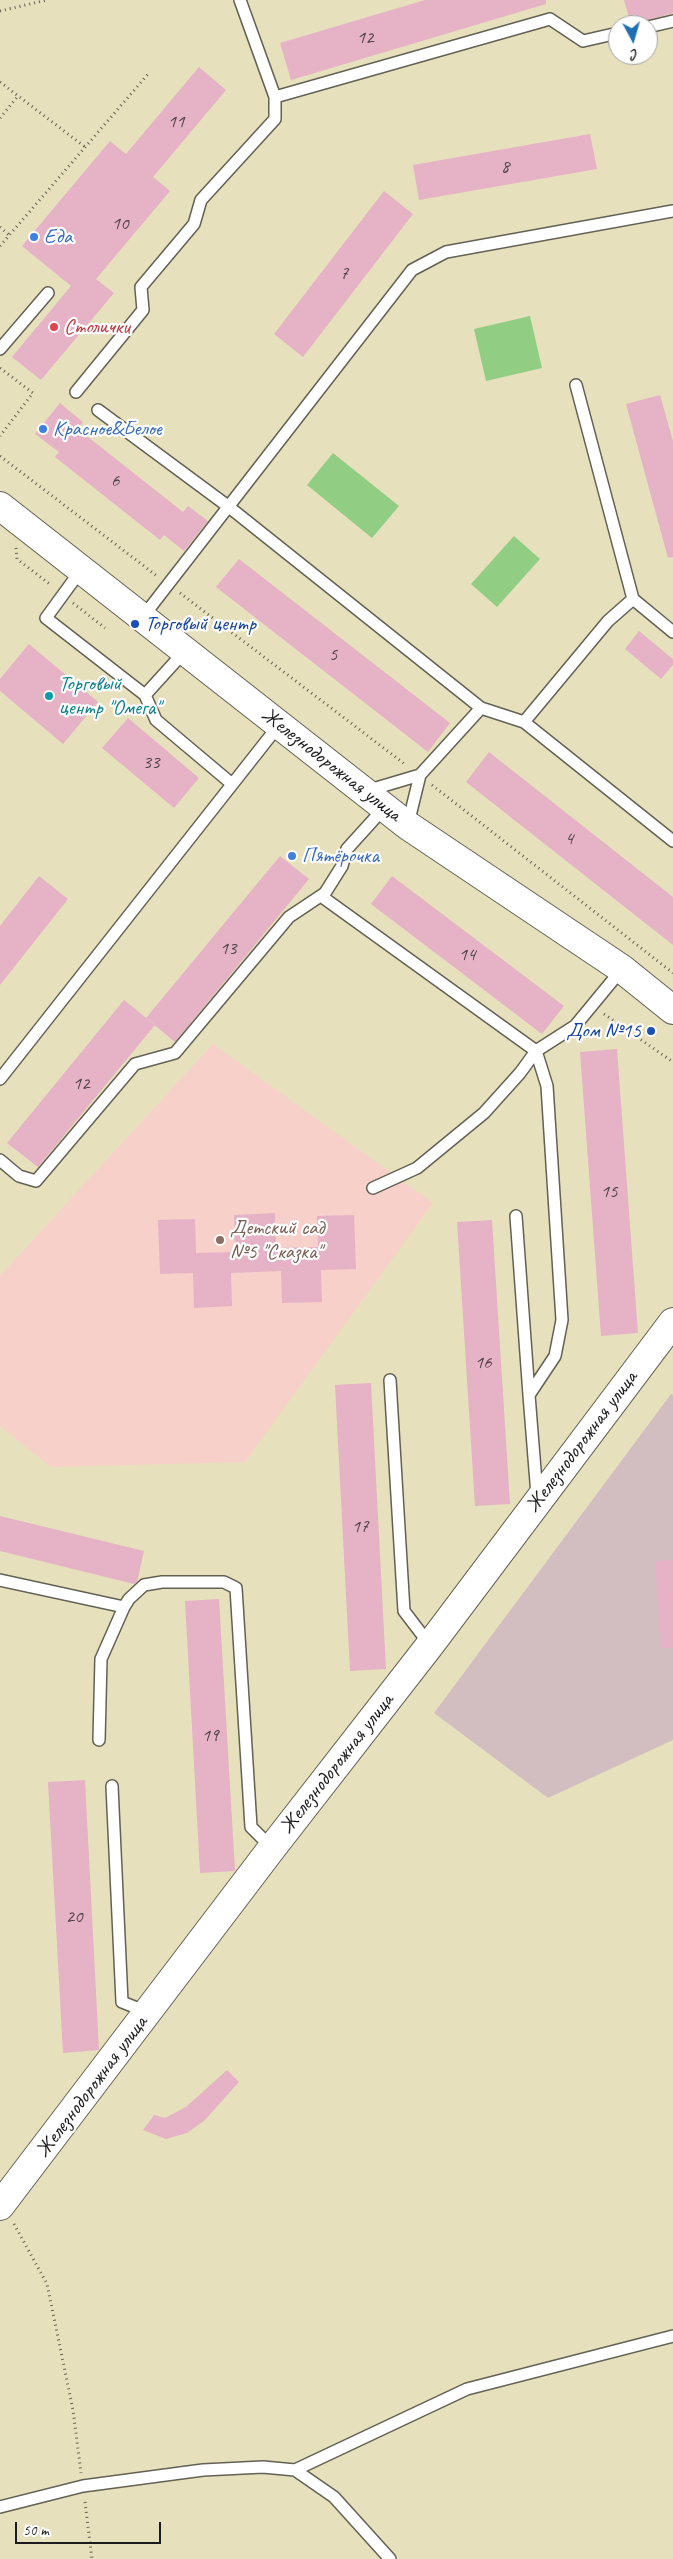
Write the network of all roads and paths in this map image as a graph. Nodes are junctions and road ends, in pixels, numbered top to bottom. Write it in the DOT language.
graph roads {
  1 [pos="46,0"];
  2 [pos="240,0"];
  3 [pos="0,11"];
  4 [pos="673,21"];
  5 [pos="658,25"];
  6 [pos="608,35"];
  7 [pos="149,73"];
  8 [pos="0,82"];
  9 [pos="18,96"];
  10 [pos="275,97"];
  11 [pos="0,118"];
  12 [pos="85,147"];
  13 [pos="673,211"];
  14 [pos="0,227"];
  15 [pos="10,234"];
  16 [pos="0,246"];
  17 [pos="48,293"];
  18 [pos="0,349"];
  19 [pos="0,368"];
  20 [pos="576,385"];
  21 [pos="76,392"];
  22 [pos="98,410"];
  23 [pos="0,436"];
  24 [pos="0,456"];
  25 [pos="0,506"];
  26 [pos="228,507"];
  27 [pos="81,570"];
  28 [pos="168,584"];
  29 [pos="633,600"];
  30 [pos="142,618"];
  31 [pos="673,632"];
  32 [pos="185,651"];
  33 [pos="145,695"];
  34 [pos="481,708"];
  35 [pos="524,722"];
  36 [pos="279,724"];
  37 [pos="420,775"];
  38 [pos="232,784"];
  39 [pos="375,799"];
  40 [pos="408,825"];
  41 [pos="673,842"];
  42 [pos="320,896"];
  43 [pos="622,969"];
  44 [pos="673,972"];
  45 [pos="592,1006"];
  46 [pos="673,1010"];
  47 [pos="536,1051"];
  48 [pos="673,1062"];
  49 [pos="0,1079"];
  50 [pos="0,1160"];
  51 [pos="373,1188"];
  52 [pos="516,1216"];
  53 [pos="673,1322"];
  54 [pos="390,1380"];
  55 [pos="528,1395"];
  56 [pos="538,1502"];
  57 [pos="0,1580"];
  58 [pos="124,1607"];
  59 [pos="430,1645"];
  60 [pos="99,1740"];
  61 [pos="112,1786"];
  62 [pos="272,1848"];
  63 [pos="149,2013"];
  64 [pos="5,2206"];
  65 [pos="673,2336"];
  66 [pos="295,2470"];
  67 [pos="83,2486"];
  68 [pos="0,2507"];
  69 [pos="92,2559"];
  70 [pos="390,2559"];
  1 -- 3 [label="path"];
  2 -- 10 [label="lane"];
  4 -- 5 [label="lane"];
  6 -- 10 [label="lane"];
  7 -- 12 [label="path"];
  8 -- 9 [label="path"];
  9 -- 11 [label="path"];
  9 -- 12 [label="path"];
  10 -- 21 [label="lane"];
  12 -- 15 [label="path"];
  13 -- 26 [label="lane"];
  14 -- 15 [label="path"];
  15 -- 16 [label="path"];
  17 -- 18 [label="lane"];
  19 -- 23 [label="path"];
  20 -- 29 [label="lane"];
  22 -- 26 [label="lane"];
  24 -- 28 [label="path"];
  25 -- 27 [label="street, Железнодорожная улица"];
  26 -- 28 [label="lane"];
  26 -- 34 [label="lane"];
  27 -- 30 [label="street, Железнодорожная улица"];
  27 -- 33 [label="lane"];
  28 -- 30 [label="lane"];
  28 -- 37 [label="path"];
  29 -- 31 [label="lane"];
  29 -- 35 [label="lane"];
  30 -- 32 [label="street, Железнодорожная улица"];
  32 -- 33 [label="lane"];
  32 -- 36 [label="street, Железнодорожная улица"];
  33 -- 38 [label="lane"];
  34 -- 35 [label="lane"];
  34 -- 37 [label="lane"];
  35 -- 41 [label="lane"];
  36 -- 38 [label="lane"];
  36 -- 39 [label="street, Железнодорожная улица"];
  37 -- 39 [label="lane"];
  37 -- 40 [label="lane"];
  37 -- 44 [label="path"];
  38 -- 49 [label="lane"];
  39 -- 40 [label="street, Железнодорожная улица"];
  39 -- 42 [label="lane"];
  40 -- 43 [label="street, Железнодорожная улица"];
  42 -- 47 [label="lane"];
  42 -- 50 [label="lane"];
  43 -- 45 [label="lane"];
  43 -- 46 [label="street, Железнодорожная улица"];
  45 -- 47 [label="lane"];
  45 -- 48 [label="path"];
  47 -- 51 [label="lane"];
  47 -- 55 [label="lane"];
  52 -- 55 [label="lane"];
  53 -- 56 [label="street, Железнодорожная улица"];
  54 -- 59 [label="lane"];
  55 -- 56 [label="lane"];
  56 -- 59 [label="street, Железнодорожная улица"];
  57 -- 58 [label="lane"];
  58 -- 60 [label="lane"];
  58 -- 62 [label="lane"];
  59 -- 62 [label="street, Железнодорожная улица"];
  61 -- 63 [label="lane"];
  62 -- 63 [label="street, Железнодорожная улица"];
  63 -- 64 [label="street, Железнодорожная улица"];
  64 -- 67 [label="path"];
  65 -- 66 [label="lane"];
  66 -- 67 [label="lane"];
  66 -- 70 [label="lane"];
  67 -- 68 [label="lane"];
  67 -- 69 [label="path"];
}
